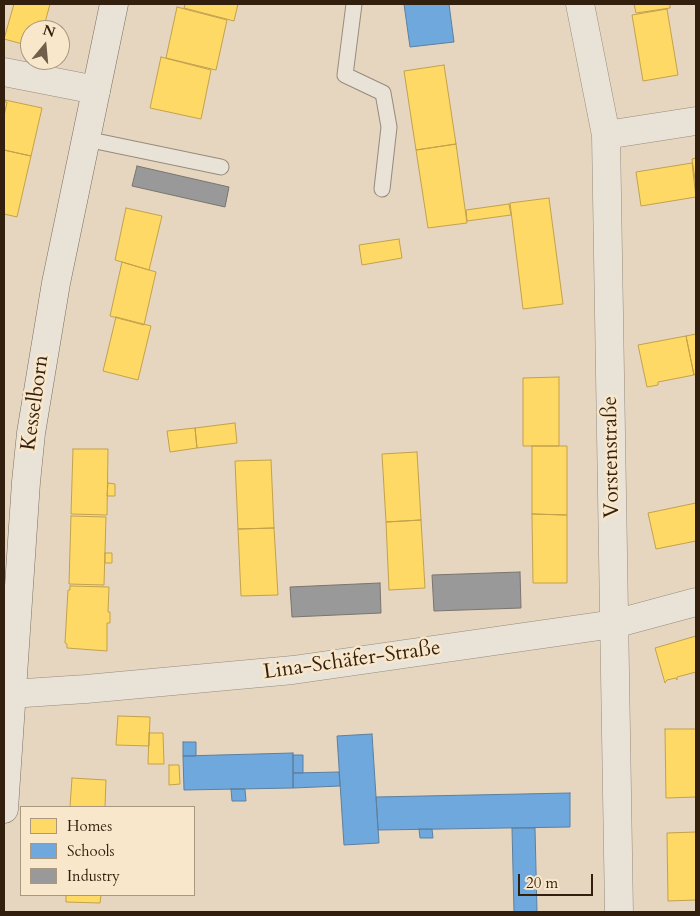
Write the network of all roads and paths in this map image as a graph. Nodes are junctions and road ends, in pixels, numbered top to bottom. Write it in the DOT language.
graph roads {
  1 [pos="114,4"];
  2 [pos="354,4"];
  3 [pos="580,4"];
  4 [pos="4,72"];
  5 [pos="96,90"];
  6 [pos="696,122"];
  7 [pos="606,135"];
  8 [pos="86,139"];
  9 [pos="221,167"];
  10 [pos="382,190"];
  11 [pos="696,602"];
  12 [pos="614,624"];
  13 [pos="8,693"];
  14 [pos="4,809"];
  15 [pos="619,912"];
  1 -- 5 [label="street, Kesselborn"];
  2 -- 10 [label="lane"];
  3 -- 7 [label="street, Vorstenstraße"];
  4 -- 5 [label="street"];
  5 -- 8 [label="street, Kesselborn"];
  6 -- 7 [label="street"];
  7 -- 12 [label="street, Vorstenstraße"];
  8 -- 9 [label="lane"];
  8 -- 13 [label="street, Kesselborn"];
  11 -- 12 [label="street, Lina-Schäfer-Straße"];
  12 -- 13 [label="street, Lina-Schäfer-Straße"];
  12 -- 15 [label="street, Vorstenstraße"];
  13 -- 14 [label="street, Kesselborn"];
}
